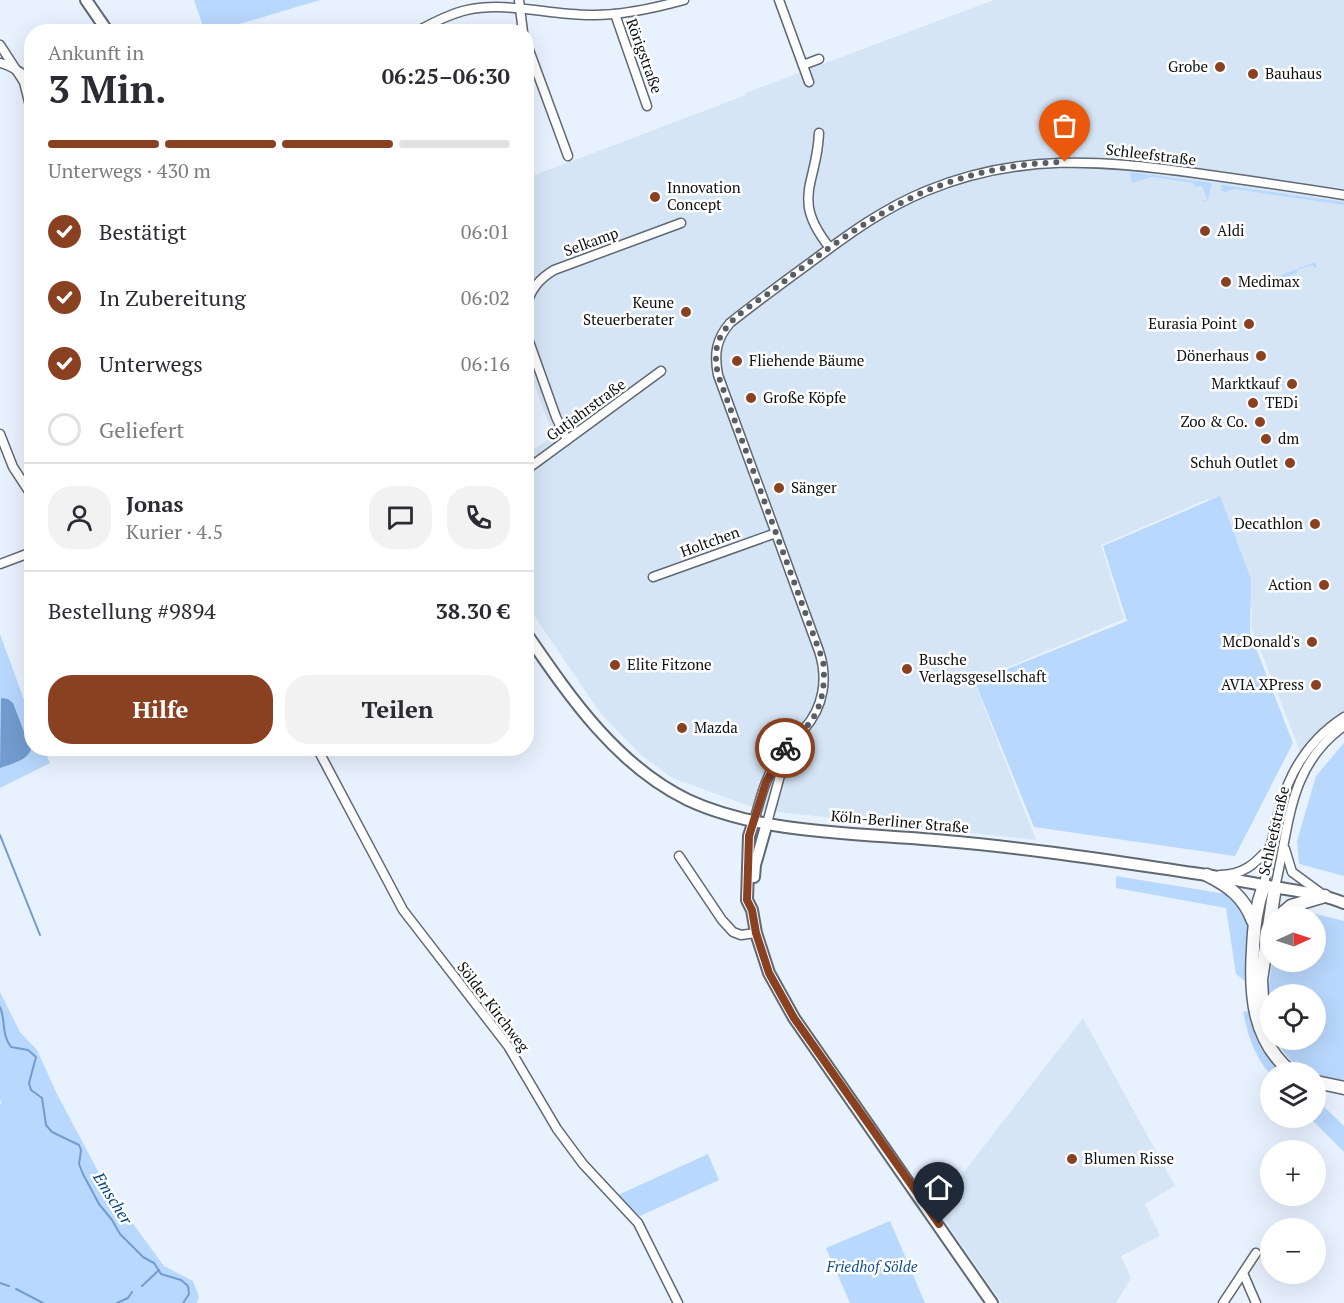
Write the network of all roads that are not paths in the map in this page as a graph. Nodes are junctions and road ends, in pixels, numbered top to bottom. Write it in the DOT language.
graph roads {
  1 [pos="86,0"];
  2 [pos="636,0"];
  3 [pos="684,0"];
  4 [pos="779,0"];
  5 [pos="520,5"];
  6 [pos="639,11"];
  7 [pos="615,14"];
  8 [pos="102,24"];
  9 [pos="431,24"];
  10 [pos="522,24"];
  11 [pos="0,45"];
  12 [pos="819,59"];
  13 [pos="0,63"];
  14 [pos="534,64"];
  15 [pos="803,65"];
  16 [pos="19,73"];
  17 [pos="24,75"];
  18 [pos="809,82"];
  19 [pos="24,84"];
  20 [pos="647,106"];
  21 [pos="819,133"];
  22 [pos="568,156"];
  23 [pos="1344,195"];
  24 [pos="681,223"];
  25 [pos="830,248"];
  26 [pos="534,287"];
  27 [pos="534,355"];
  28 [pos="661,372"];
  29 [pos="0,434"];
  30 [pos="567,440"];
  31 [pos="534,464"];
  32 [pos="24,484"];
  33 [pos="776,533"];
  34 [pos="24,557"];
  35 [pos="0,564"];
  36 [pos="653,577"];
  37 [pos="534,644"];
  38 [pos="1344,717"];
  39 [pos="1344,726"];
  40 [pos="802,732"];
  41 [pos="321,756"];
  42 [pos="754,821"];
  43 [pos="767,823"];
  44 [pos="1284,839"];
  45 [pos="1269,848"];
  46 [pos="679,856"];
  47 [pos="1207,875"];
  48 [pos="1269,886"];
  49 [pos="1325,896"];
  50 [pos="1344,903"];
  51 [pos="1269,906"];
  52 [pos="1291,906"];
  53 [pos="752,910"];
  54 [pos="1254,924"];
  55 [pos="756,933"];
  56 [pos="1279,1050"];
  57 [pos="1282,1062"];
  58 [pos="1289,1062"];
  59 [pos="1326,1084"];
  60 [pos="1344,1088"];
  61 [pos="1326,1092"];
  62 [pos="1344,1095"];
  63 [pos="1256,1253"];
  64 [pos="1243,1273"];
  65 [pos="678,1303"];
  66 [pos="992,1303"];
  67 [pos="1223,1303"];
  68 [pos="1256,1303"];
  1 -- 8 [label="main road"];
  2 -- 6 [label="street"];
  3 -- 6 [label="street"];
  4 -- 15 [label="street"];
  5 -- 7 [label="street"];
  5 -- 9 [label="street"];
  5 -- 10 [label="street"];
  6 -- 7 [label="street"];
  7 -- 20 [label="street, Rörigstraße"];
  11 -- 16 [label="street"];
  12 -- 15 [label="street"];
  13 -- 16 [label="street"];
  14 -- 22 [label="street"];
  15 -- 18 [label="street"];
  16 -- 17 [label="street"];
  16 -- 19 [label="street"];
  21 -- 25 [label="street"];
  23 -- 25 [label="street, Schleefstraße"];
  24 -- 26 [label="street, Selkamp"];
  25 -- 33 [label="street, Schleefstraße"];
  27 -- 30 [label="street"];
  28 -- 30 [label="street, Gutjahrstraße"];
  29 -- 32 [label="street"];
  30 -- 31 [label="street, Gutjahrstraße"];
  33 -- 36 [label="street, Holtchen"];
  33 -- 40 [label="street, Schleefstraße"];
  34 -- 35 [label="street"];
  37 -- 42 [label="main road, Köln-Berliner Straße"];
  38 -- 45 [label="street, Schleefstraße"];
  39 -- 44 [label="street, Schleefstraße"];
  40 -- 42 [label="street, Schleefstraße"];
  40 -- 43 [label="street, Schleefstraße"];
  41 -- 65 [label="street, Sölder Kirchweg"];
  42 -- 43 [label="main road, Köln-Berliner Straße"];
  42 -- 53 [label="main road"];
  43 -- 47 [label="main road, Köln-Berliner Straße"];
  43 -- 53 [label="main road"];
  44 -- 48 [label="street, Schleefstraße"];
  44 -- 49 [label="street"];
  45 -- 47 [label="street, Schleefstraße"];
  45 -- 48 [label="street, Schleefstraße"];
  46 -- 55 [label="street"];
  47 -- 48 [label="main road, Köln-Berliner Straße"];
  47 -- 54 [label="highway"];
  48 -- 49 [label="main road, Köln-Berliner Straße"];
  48 -- 51 [label="highway"];
  48 -- 54 [label="highway"];
  49 -- 50 [label="main road, Köln-Berliner Straße"];
  49 -- 52 [label="highway"];
  53 -- 55 [label="main road"];
  54 -- 57 [label="highway"];
  55 -- 66 [label="main road"];
  56 -- 58 [label="highway"];
  59 -- 60 [label="highway"];
  61 -- 62 [label="highway"];
  63 -- 64 [label="street"];
  64 -- 67 [label="street"];
  64 -- 68 [label="street"];
}
